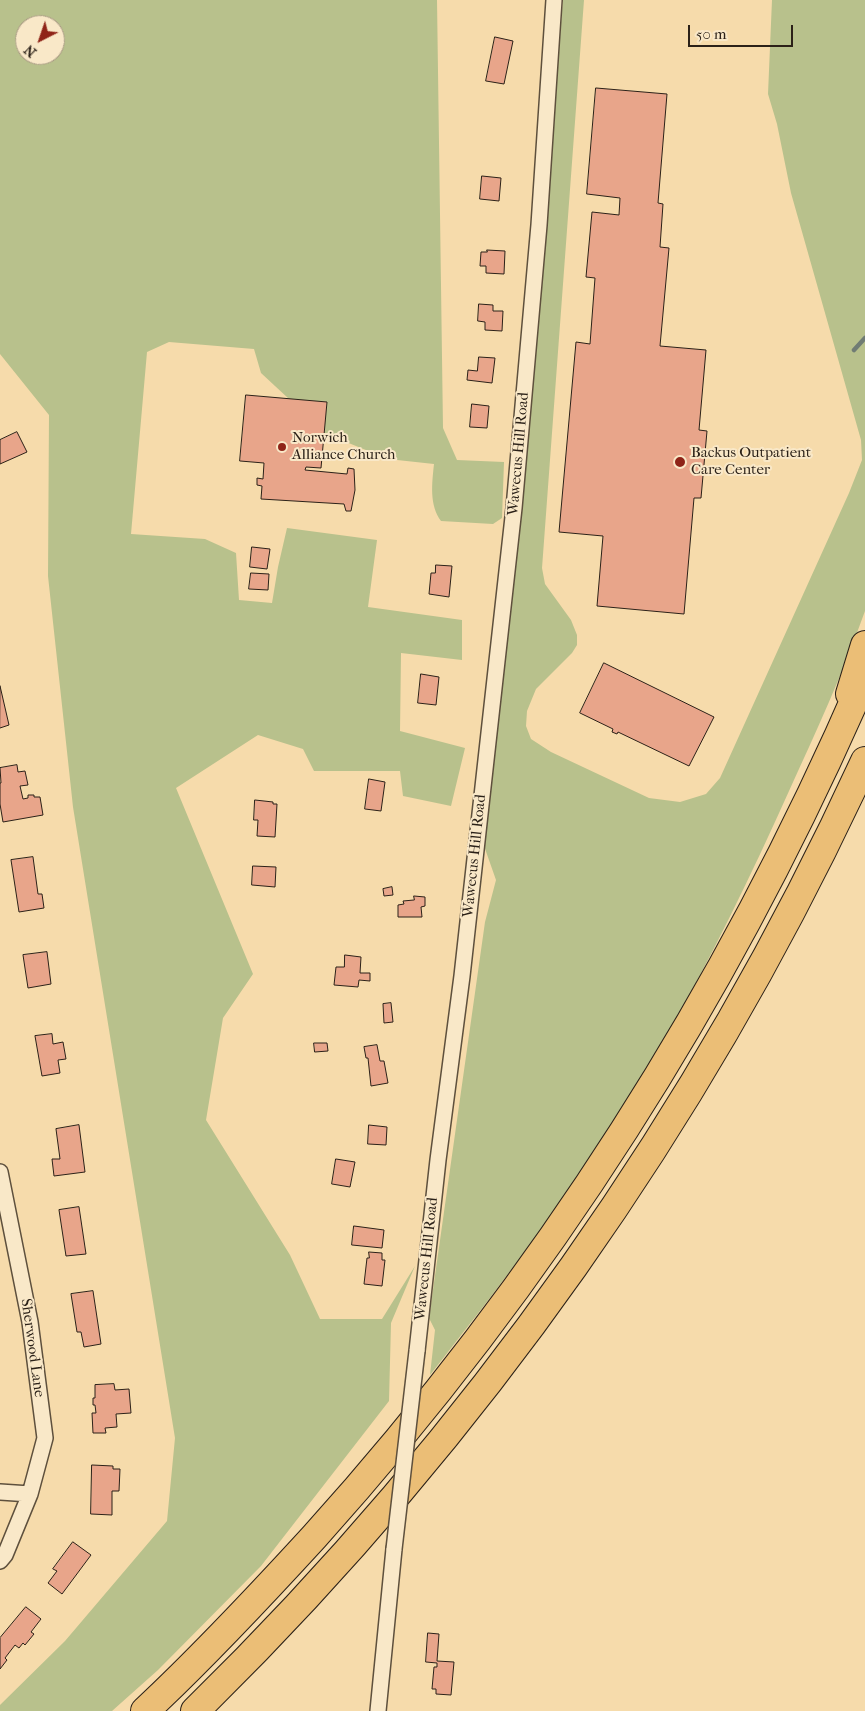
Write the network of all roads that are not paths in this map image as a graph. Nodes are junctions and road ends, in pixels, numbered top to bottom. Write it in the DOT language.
graph roads {
  1 [pos="554,0"];
  2 [pos="865,645"];
  3 [pos="865,676"];
  4 [pos="848,716"];
  5 [pos="865,762"];
  6 [pos="0,1172"];
  7 [pos="0,1492"];
  8 [pos="30,1494"];
  9 [pos="0,1561"];
  10 [pos="145,1711"];
  11 [pos="195,1711"];
  12 [pos="378,1711"];
  1 -- 12 [label="street, Wawecus Hill Road, bridge"];
  2 -- 4 [label="highway"];
  3 -- 4 [label="highway"];
  4 -- 10 [label="highway"];
  5 -- 11 [label="highway"];
  6 -- 8 [label="street, Sherwood Lane"];
  7 -- 8 [label="street"];
  8 -- 9 [label="street, Sherwood Lane"];
}
